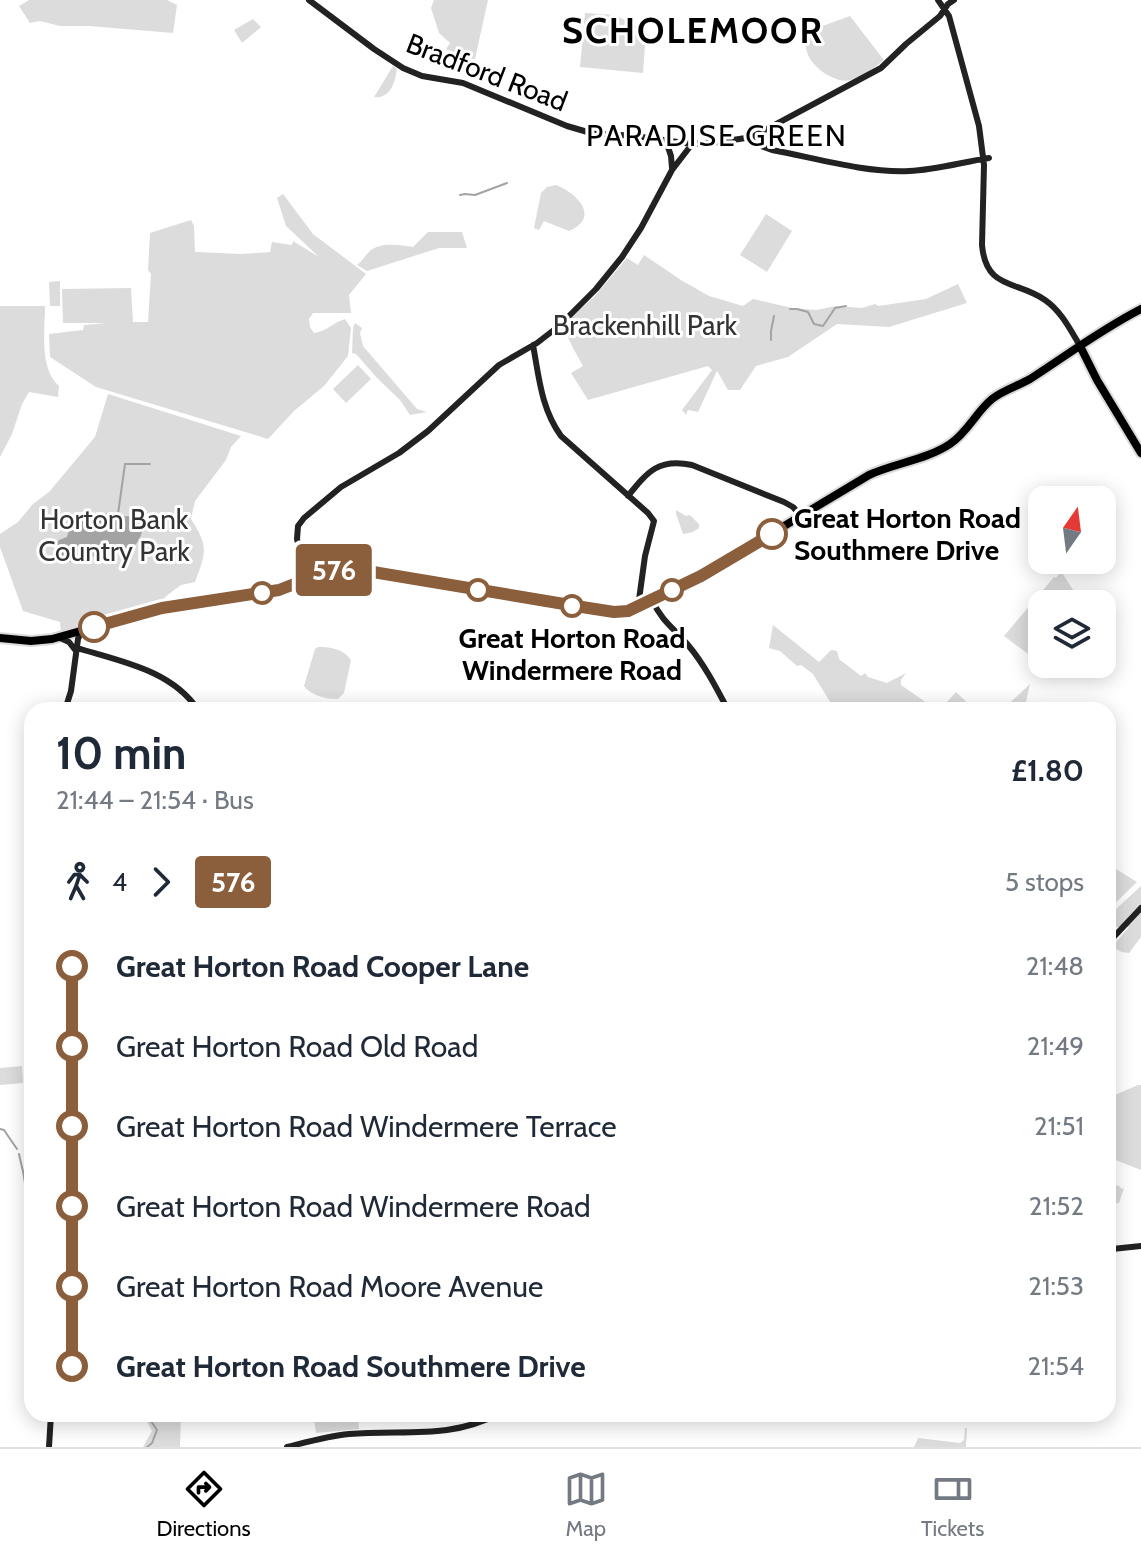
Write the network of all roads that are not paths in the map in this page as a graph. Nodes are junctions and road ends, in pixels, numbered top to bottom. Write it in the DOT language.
graph roads {
  1 [pos="309,0"];
  2 [pos="938,0"];
  3 [pos="954,0"];
  4 [pos="944,8"];
  5 [pos="752,137"];
  6 [pos="666,141"];
  7 [pos="692,144"];
  8 [pos="986,158"];
  9 [pos="672,170"];
  10 [pos="1141,309"];
  11 [pos="533,345"];
  12 [pos="1080,346"];
  13 [pos="1141,453"];
  14 [pos="628,496"];
  15 [pos="801,516"];
  16 [pos="302,581"];
  17 [pos="652,600"];
  18 [pos="638,607"];
  19 [pos="82,631"];
  20 [pos="72,634"];
  21 [pos="58,637"];
  22 [pos="0,638"];
  23 [pos="77,650"];
  24 [pos="68,702"];
  25 [pos="191,702"];
  26 [pos="724,702"];
  27 [pos="1141,908"];
  28 [pos="1116,935"];
  29 [pos="1141,1246"];
  30 [pos="1116,1249"];
  31 [pos="51,1422"];
  32 [pos="479,1422"];
  33 [pos="49,1447"];
  34 [pos="287,1447"];
  1 -- 6 [label="street, Bradford Road"];
  2 -- 4 [label="street"];
  3 -- 4 [label="street"];
  4 -- 5 [label="street"];
  4 -- 8 [label="street"];
  5 -- 7 [label="street, Bradford Road"];
  5 -- 8 [label="street"];
  6 -- 7 [label="street, Bradford Road"];
  6 -- 9 [label="street"];
  7 -- 9 [label="street"];
  8 -- 12 [label="street"];
  9 -- 11 [label="street"];
  10 -- 12 [label="main road"];
  11 -- 14 [label="street"];
  11 -- 16 [label="street"];
  12 -- 13 [label="main road"];
  12 -- 15 [label="main road"];
  14 -- 15 [label="street"];
  14 -- 18 [label="street"];
  15 -- 17 [label="main road"];
  16 -- 18 [label="main road"];
  16 -- 19 [label="main road"];
  17 -- 18 [label="main road"];
  17 -- 26 [label="street"];
  19 -- 20 [label="main road"];
  19 -- 23 [label="street"];
  20 -- 21 [label="main road"];
  20 -- 23 [label="street"];
  21 -- 22 [label="main road"];
  21 -- 23 [label="street"];
  23 -- 24 [label="street"];
  23 -- 25 [label="street"];
  27 -- 28 [label="street"];
  29 -- 30 [label="street"];
  31 -- 33 [label="street"];
  32 -- 34 [label="street"];
}
